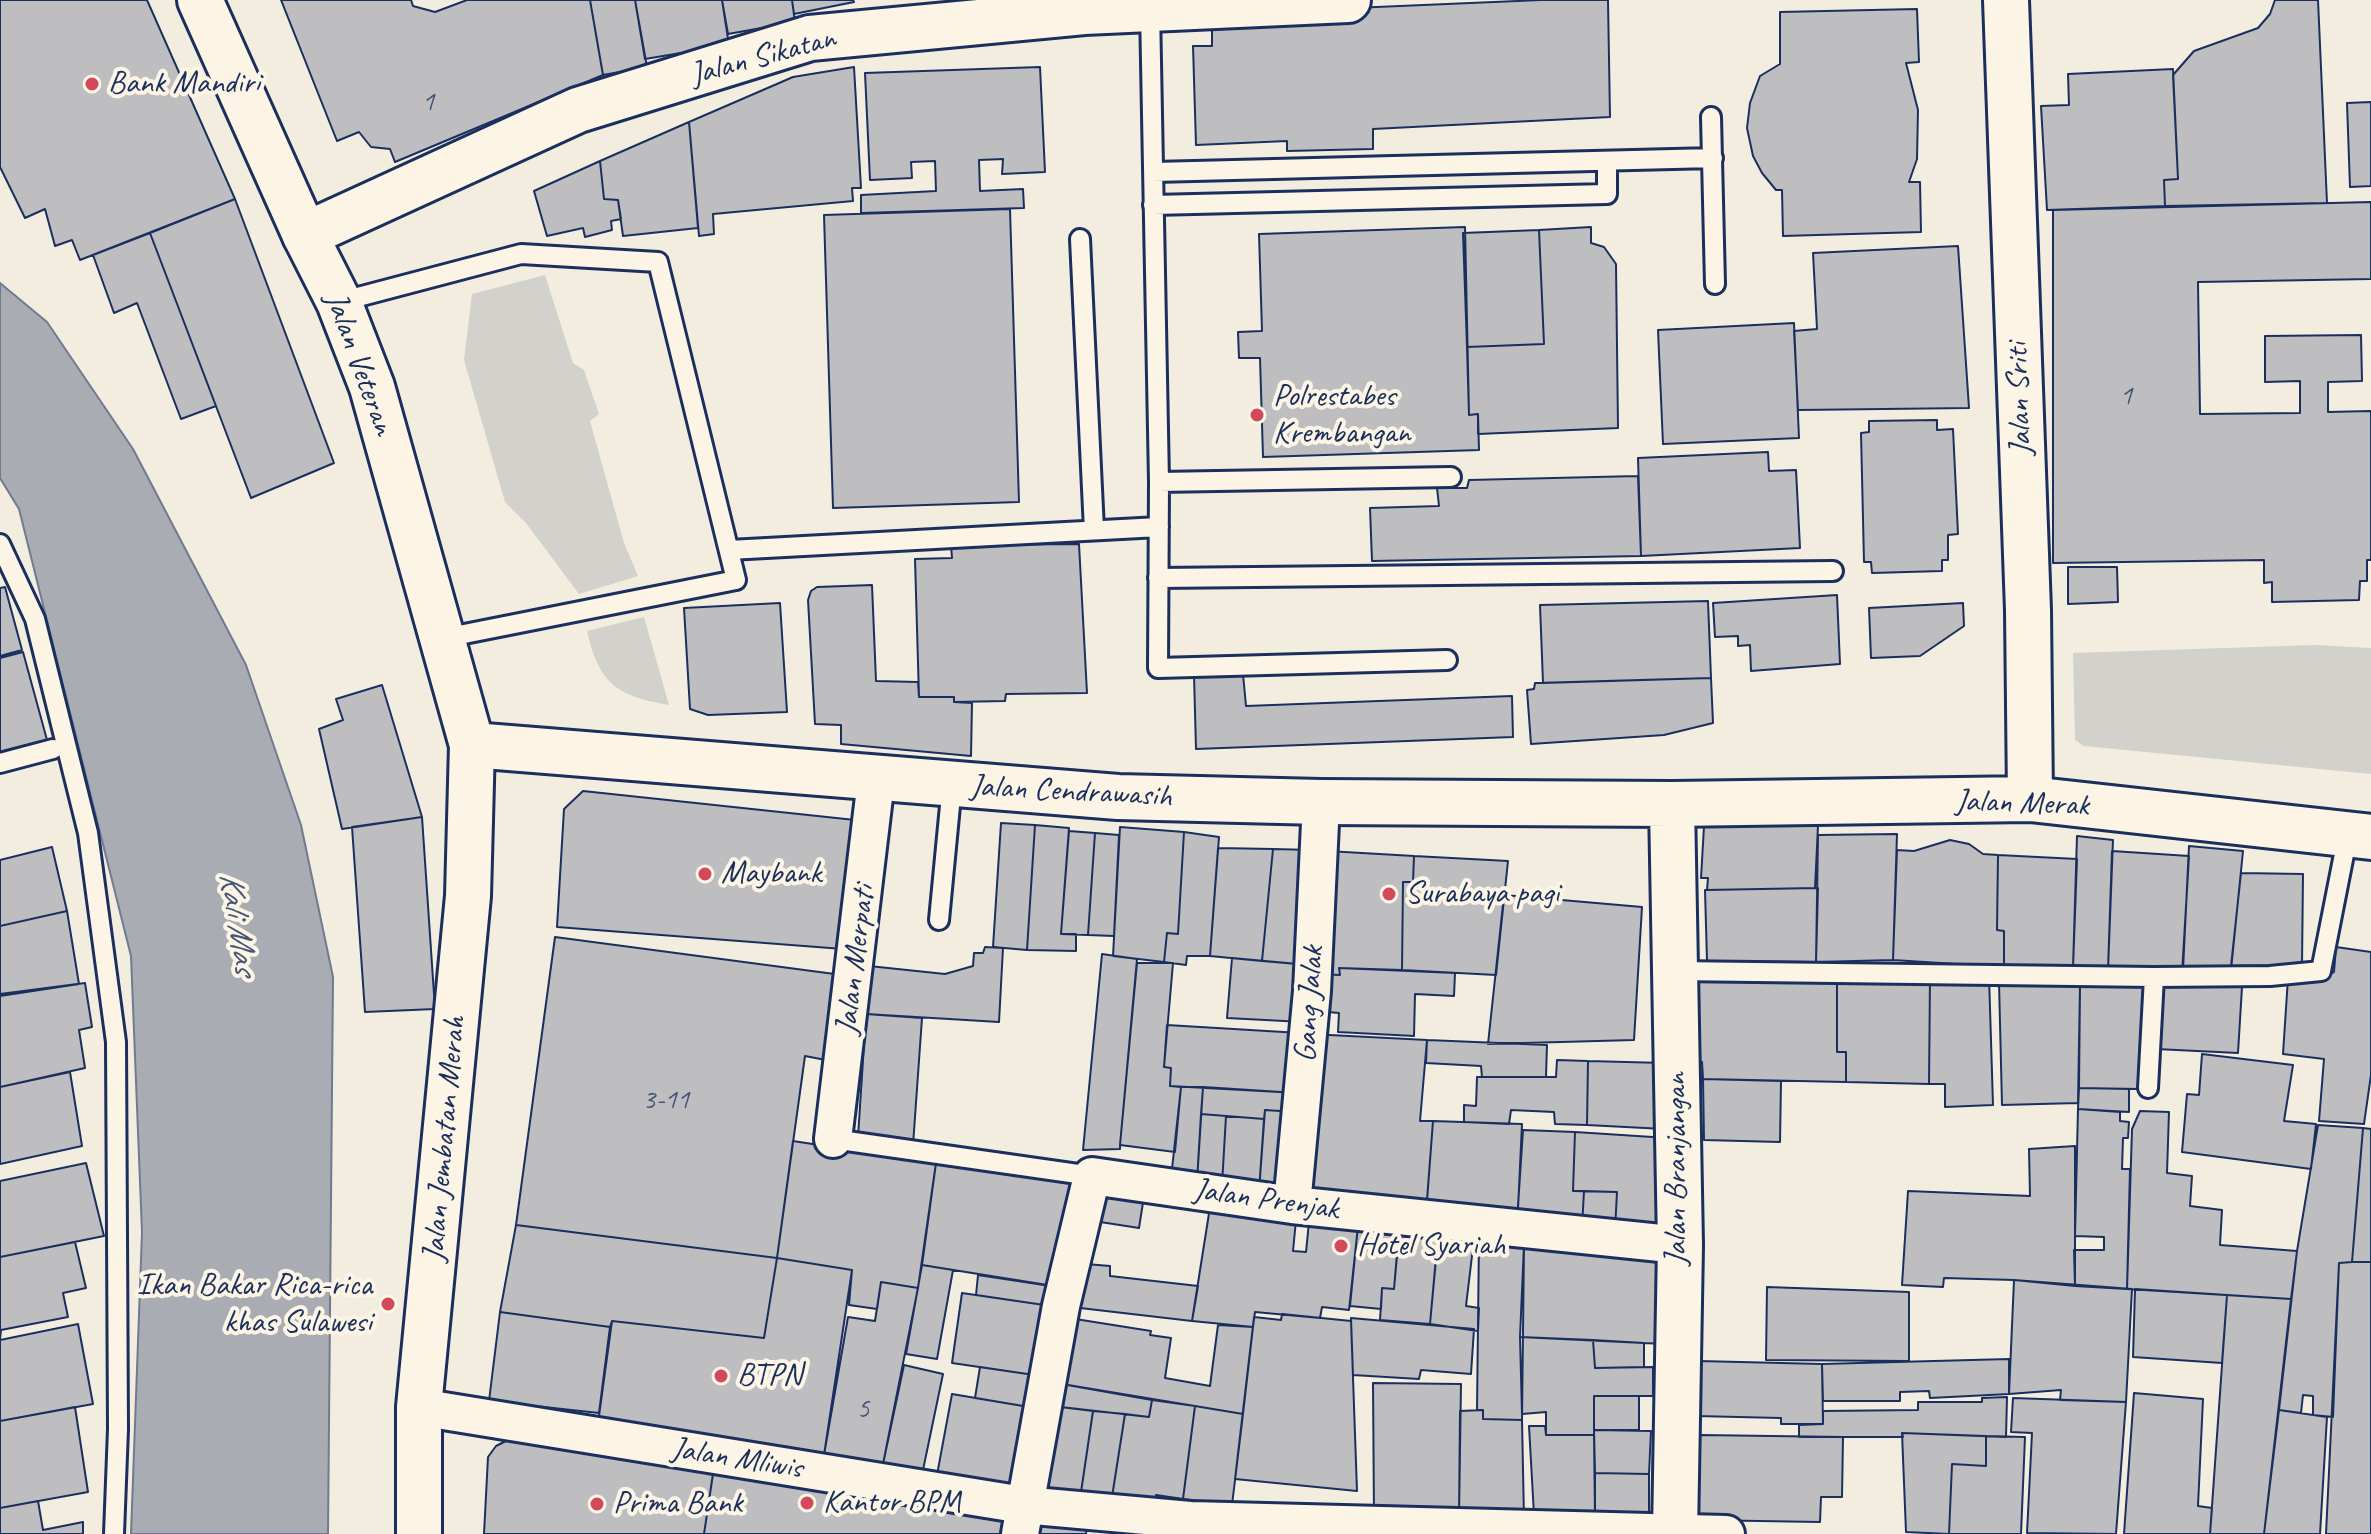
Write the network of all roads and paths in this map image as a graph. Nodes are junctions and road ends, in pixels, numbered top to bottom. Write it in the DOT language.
graph roads {
  1 [pos="200,0"];
  2 [pos="1348,0"];
  3 [pos="2006,0"];
  4 [pos="1122,6"];
  5 [pos="1711,117"];
  6 [pos="1713,158"];
  7 [pos="1607,161"];
  8 [pos="1154,172"];
  9 [pos="1153,205"];
  10 [pos="305,235"];
  11 [pos="1080,239"];
  12 [pos="1715,284"];
  13 [pos="339,302"];
  14 [pos="1451,477"];
  15 [pos="1159,482"];
  16 [pos="1159,527"];
  17 [pos="1094,530"];
  18 [pos="0,544"];
  19 [pos="729,550"];
  20 [pos="1833,571"];
  21 [pos="1158,578"];
  22 [pos="444,638"];
  23 [pos="1447,660"];
  24 [pos="472,745"];
  25 [pos="53,749"];
  26 [pos="0,763"];
  27 [pos="876,780"];
  28 [pos="952,785"];
  29 [pos="2030,799"];
  30 [pos="1321,802"];
  31 [pos="1672,804"];
  32 [pos="2359,835"];
  33 [pos="939,920"];
  34 [pos="1675,971"];
  35 [pos="2154,977"];
  36 [pos="2148,1088"];
  37 [pos="833,1139"];
  38 [pos="1092,1176"];
  39 [pos="1292,1205"];
  40 [pos="1680,1245"];
  41 [pos="419,1407"];
  42 [pos="1022,1520"];
  43 [pos="1675,1532"];
  44 [pos="114,1534"];
  45 [pos="419,1534"];
  46 [pos="1726,1534"];
  1 -- 10 [label="street, Jalan Veteran"];
  2 -- 4 [label="street, Jalan Sikatan"];
  3 -- 29 [label="street, Jalan Sriti"];
  4 -- 8 [label="lane"];
  4 -- 10 [label="street, Jalan Sikatan"];
  5 -- 6 [label="lane"];
  6 -- 7 [label="lane"];
  6 -- 12 [label="lane"];
  7 -- 8 [label="lane"];
  7 -- 9 [label="lane"];
  8 -- 9 [label="lane"];
  9 -- 15 [label="lane"];
  10 -- 13 [label="street, Jalan Veteran"];
  11 -- 17 [label="lane"];
  13 -- 19 [label="lane"];
  13 -- 22 [label="street, Jalan Veteran"];
  14 -- 15 [label="lane"];
  15 -- 16 [label="lane"];
  16 -- 17 [label="lane"];
  16 -- 21 [label="lane"];
  17 -- 19 [label="lane"];
  18 -- 44 [label="lane"];
  19 -- 22 [label="lane"];
  20 -- 21 [label="lane"];
  21 -- 23 [label="lane"];
  22 -- 24 [label="street, Jalan Veteran"];
  24 -- 27 [label="street, Jalan Cendrawasih"];
  24 -- 41 [label="street, Jalan Jembatan Merah"];
  25 -- 26 [label="lane"];
  27 -- 28 [label="street, Jalan Cendrawasih"];
  27 -- 37 [label="street, Jalan Merpati"];
  28 -- 30 [label="street, Jalan Cendrawasih"];
  28 -- 33 [label="lane"];
  29 -- 31 [label="street, Jalan Merak"];
  29 -- 32 [label="street, Jalan Merak"];
  30 -- 31 [label="street, Jalan Cendrawasih"];
  30 -- 39 [label="street, Gang Jalak"];
  31 -- 34 [label="street, Jalan Branjangan"];
  32 -- 35 [label="lane"];
  34 -- 35 [label="lane"];
  34 -- 40 [label="street, Jalan Branjangan"];
  35 -- 36 [label="lane"];
  37 -- 38 [label="lane"];
  38 -- 39 [label="street, Jalan Prenjak"];
  38 -- 42 [label="street"];
  39 -- 40 [label="street, Jalan Prenjak"];
  40 -- 43 [label="street, Jalan Branjangan"];
  41 -- 42 [label="street, Jalan Mliwis"];
  41 -- 45 [label="street, Jalan Jembatan Merah"];
  42 -- 43 [label="street, Jalan Mliwis"];
  43 -- 46 [label="street, Jalan Mliwis"];
}
